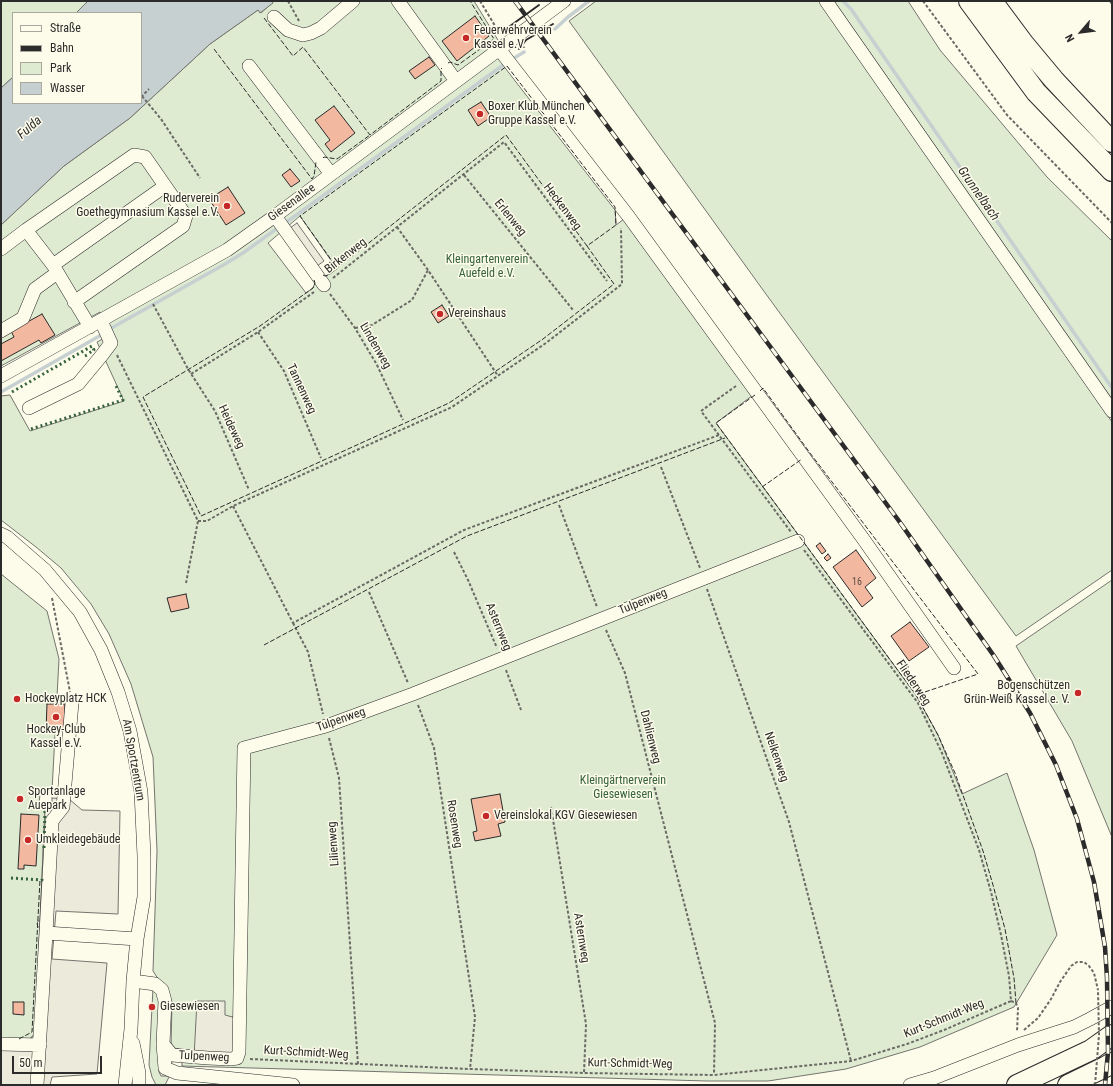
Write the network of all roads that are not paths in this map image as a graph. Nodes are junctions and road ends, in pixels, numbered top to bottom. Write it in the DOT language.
graph roads {
  1 [pos="353,1"];
  2 [pos="398,1"];
  3 [pos="564,1"];
  4 [pos="826,1"];
  5 [pos="969,1"];
  6 [pos="992,1"];
  7 [pos="274,17"];
  8 [pos="506,54"];
  9 [pos="249,66"];
  10 [pos="456,81"];
  11 [pos="1089,119"];
  12 [pos="1112,134"];
  13 [pos="1112,142"];
  14 [pos="1112,171"];
  15 [pos="331,174"];
  16 [pos="165,186"];
  17 [pos="279,222"];
  18 [pos="26,230"];
  19 [pos="1,248"];
  20 [pos="55,269"];
  21 [pos="324,285"];
  22 [pos="74,302"];
  23 [pos="1,331"];
  24 [pos="103,331"];
  25 [pos="1,376"];
  26 [pos="29,408"];
  27 [pos="1112,411"];
  28 [pos="1,534"];
  29 [pos="798,541"];
  30 [pos="954,668"];
  31 [pos="72,703"];
  32 [pos="46,933"];
  33 [pos="137,939"];
  34 [pos="133,981"];
  35 [pos="1112,1006"];
  36 [pos="131,1029"];
  37 [pos="1112,1035"];
  38 [pos="1,1044"];
  39 [pos="163,1044"];
  40 [pos="40,1045"];
  41 [pos="1112,1062"];
  42 [pos="141,1081"];
  43 [pos="37,1085"];
  44 [pos="125,1085"];
  45 [pos="293,1085"];
  46 [pos="910,1085"];
  47 [pos="1017,1085"];
  48 [pos="1068,1085"];
  1 -- 7 [label="street"];
  2 -- 10 [label="street"];
  3 -- 8 [label="street, Giesenallee"];
  4 -- 27 [label="street"];
  5 -- 14 [label="highway"];
  6 -- 11 [label="highway"];
  8 -- 10 [label="street, Giesenallee"];
  8 -- 30 [label="street"];
  9 -- 15 [label="street"];
  10 -- 15 [label="street, Giesenallee"];
  11 -- 12 [label="highway"];
  11 -- 13 [label="highway"];
  15 -- 17 [label="street, Giesenallee"];
  16 -- 18 [label="street"];
  16 -- 20 [label="street"];
  16 -- 22 [label="street"];
  17 -- 21 [label="street"];
  17 -- 24 [label="street, Giesenallee"];
  18 -- 19 [label="street"];
  18 -- 20 [label="street"];
  20 -- 22 [label="street"];
  20 -- 23 [label="street"];
  22 -- 24 [label="street"];
  24 -- 25 [label="street, Giesenallee"];
  24 -- 26 [label="street"];
  28 -- 33 [label="street, Am Sportzentrum"];
  29 -- 39 [label="street, Tulpenweg"];
  31 -- 32 [label="street"];
  32 -- 33 [label="street"];
  32 -- 40 [label="street"];
  33 -- 34 [label="street, Am Sportzentrum"];
  34 -- 36 [label="street, Am Sportzentrum"];
  34 -- 39 [label="street, Tulpenweg"];
  35 -- 46 [label="street"];
  36 -- 42 [label="street, Am Sportzentrum"];
  36 -- 44 [label="street, Am Sportzentrum"];
  37 -- 47 [label="highway"];
  38 -- 40 [label="street"];
  39 -- 45 [label="street, Tulpenweg"];
  40 -- 43 [label="street"];
  41 -- 48 [label="highway"];
}
